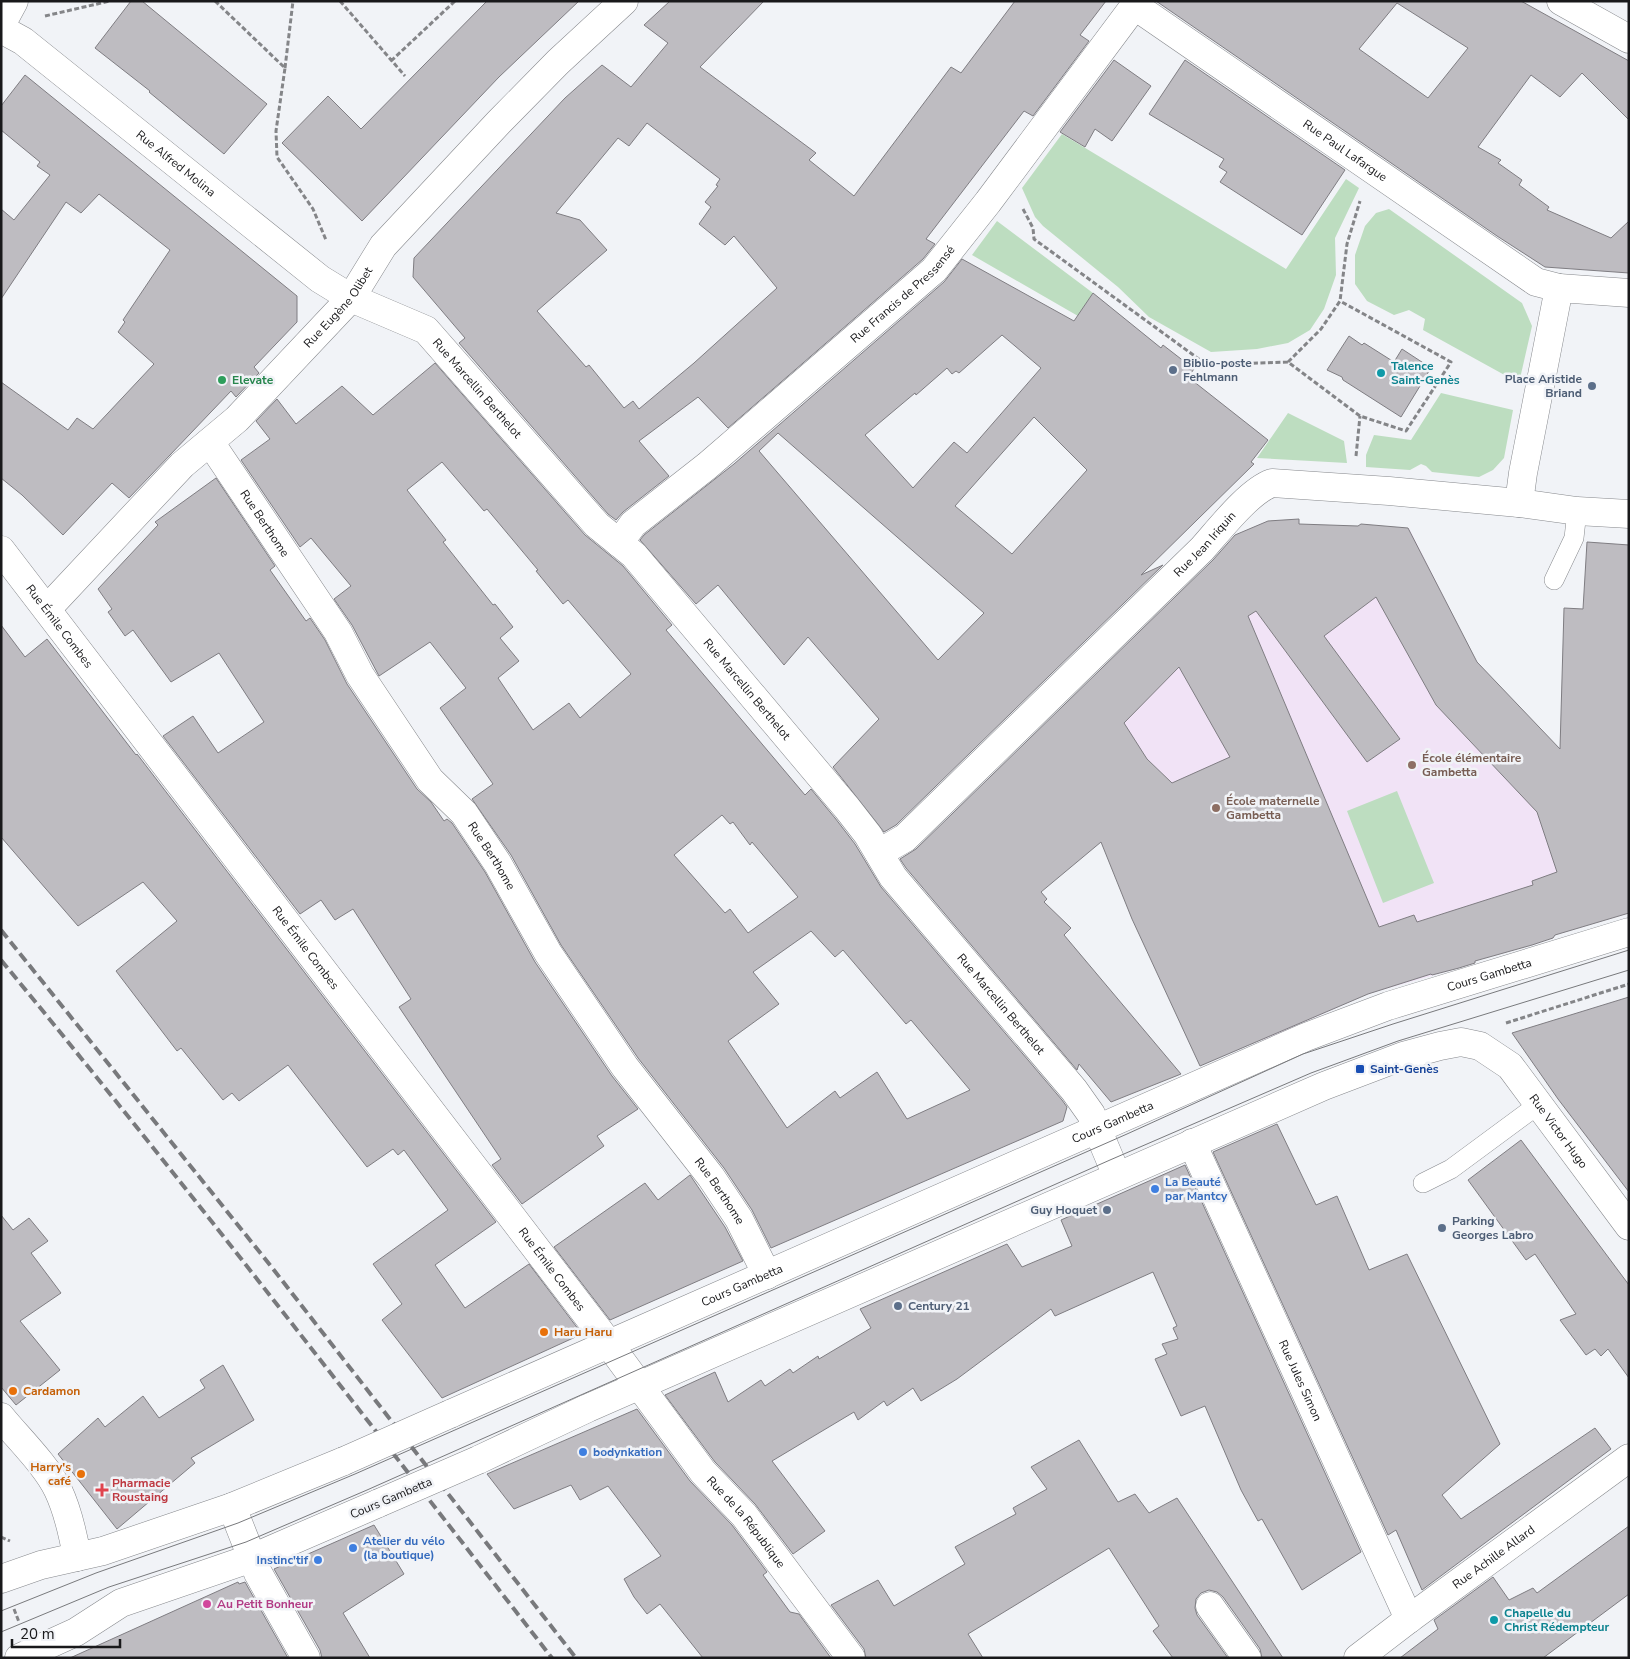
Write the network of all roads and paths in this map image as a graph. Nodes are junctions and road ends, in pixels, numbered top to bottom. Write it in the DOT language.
graph roads {
  1 [pos="14,1"];
  2 [pos="110,1"];
  3 [pos="215,1"];
  4 [pos="293,1"];
  5 [pos="340,1"];
  6 [pos="455,1"];
  7 [pos="624,1"];
  8 [pos="1561,1"];
  9 [pos="1136,4"];
  10 [pos="40,17"];
  11 [pos="1,27"];
  12 [pos="1629,39"];
  13 [pos="391,61"];
  14 [pos="285,68"];
  15 [pos="405,76"];
  16 [pos="1377,172"];
  17 [pos="1001,184"];
  18 [pos="328,245"];
  19 [pos="1560,288"];
  20 [pos="1629,293"];
  21 [pos="351,298"];
  22 [pos="1340,302"];
  23 [pos="1288,362"];
  24 [pos="1360,416"];
  25 [pos="210,442"];
  26 [pos="1348,488"];
  27 [pos="1520,503"];
  28 [pos="1577,511"];
  29 [pos="1629,514"];
  30 [pos="619,543"];
  31 [pos="1,550"];
  32 [pos="1554,580"];
  33 [pos="47,609"];
  34 [pos="879,853"];
  35 [pos="1629,932"];
  36 [pos="1629,984"];
  37 [pos="1480,1046"];
  38 [pos="1539,1104"];
  39 [pos="1097,1129"];
  40 [pos="1192,1143"];
  41 [pos="1117,1176"];
  42 [pos="1423,1183"];
  43 [pos="1629,1226"];
  44 [pos="767,1275"];
  45 [pos="610,1345"];
  46 [pos="639,1386"];
  47 [pos="1,1417"];
  48 [pos="1629,1458"];
  49 [pos="232,1507"];
  50 [pos="77,1557"];
  51 [pos="252,1558"];
  52 [pos="1,1579"];
  53 [pos="1210,1606"];
  54 [pos="12,1607"];
  55 [pos="1409,1619"];
  56 [pos="26,1655"];
  57 [pos="306,1658"];
  58 [pos="851,1658"];
  59 [pos="1247,1658"];
  60 [pos="1358,1658"];
  1 -- 11 [label="street"];
  2 -- 10 [label="path"];
  3 -- 14 [label="path"];
  4 -- 14 [label="path"];
  5 -- 13 [label="path"];
  6 -- 13 [label="path"];
  7 -- 21 [label="street, Rue Eugène Olibet"];
  8 -- 12 [label="street"];
  9 -- 16 [label="street, Rue Paul Lafargue"];
  9 -- 17 [label="street, Rue Francis de Pressensé"];
  11 -- 21 [label="street, Rue Alfred Molina"];
  13 -- 15 [label="path"];
  14 -- 18 [label="path"];
  16 -- 19 [label="street, Rue Paul Lafargue"];
  16 -- 22 [label="path"];
  17 -- 23 [label="path"];
  17 -- 30 [label="street, Rue Francis de Pressensé"];
  19 -- 20 [label="street"];
  19 -- 27 [label="street"];
  21 -- 25 [label="street, Rue Eugène Olibet"];
  21 -- 30 [label="street, Rue Marcellin Berthelot"];
  22 -- 23 [label="path"];
  22 -- 24 [label="path"];
  23 -- 24 [label="path"];
  24 -- 26 [label="path"];
  25 -- 33 [label="street, Rue Eugène Olibet"];
  25 -- 44 [label="street, Rue Berthome"];
  26 -- 27 [label="street, Rue Jean Iriquin"];
  26 -- 34 [label="street, Rue Jean Iriquin"];
  27 -- 28 [label="street, Rue Jean Iriquin"];
  28 -- 29 [label="street, Rue Jean Iriquin"];
  28 -- 32 [label="lane"];
  30 -- 34 [label="street, Rue Marcellin Berthelot"];
  31 -- 33 [label="street, Rue Émile Combes"];
  33 -- 45 [label="street, Rue Émile Combes"];
  34 -- 39 [label="street, Rue Marcellin Berthelot"];
  35 -- 39 [label="street, Cours Gambetta"];
  36 -- 37 [label="path"];
  37 -- 38 [label="street, Rue Victor Hugo"];
  37 -- 40 [label="street, Cours Gambetta"];
  38 -- 42 [label="lane"];
  38 -- 43 [label="street, Rue Victor Hugo"];
  39 -- 41 [label="street, Rue Marcellin Berthelot"];
  39 -- 44 [label="street, Cours Gambetta"];
  40 -- 41 [label="street, Cours Gambetta"];
  40 -- 55 [label="street, Rue Jules Simon"];
  41 -- 46 [label="street, Cours Gambetta"];
  44 -- 45 [label="street, Cours Gambetta"];
  45 -- 46 [label="street"];
  45 -- 49 [label="street, Cours Gambetta, bridge"];
  46 -- 51 [label="street, Cours Gambetta, bridge"];
  46 -- 58 [label="street, Rue de la République"];
  47 -- 50 [label="street"];
  48 -- 55 [label="street, Rue Achille Allard"];
  49 -- 50 [label="street, Cours Gambetta"];
  49 -- 51 [label="street"];
  50 -- 52 [label="street, Cours Gambetta"];
  51 -- 56 [label="street, Cours Gambetta"];
  51 -- 57 [label="street"];
  53 -- 59 [label="street"];
  54 -- 56 [label="path"];
  55 -- 60 [label="street, Rue Achille Allard"];
}
